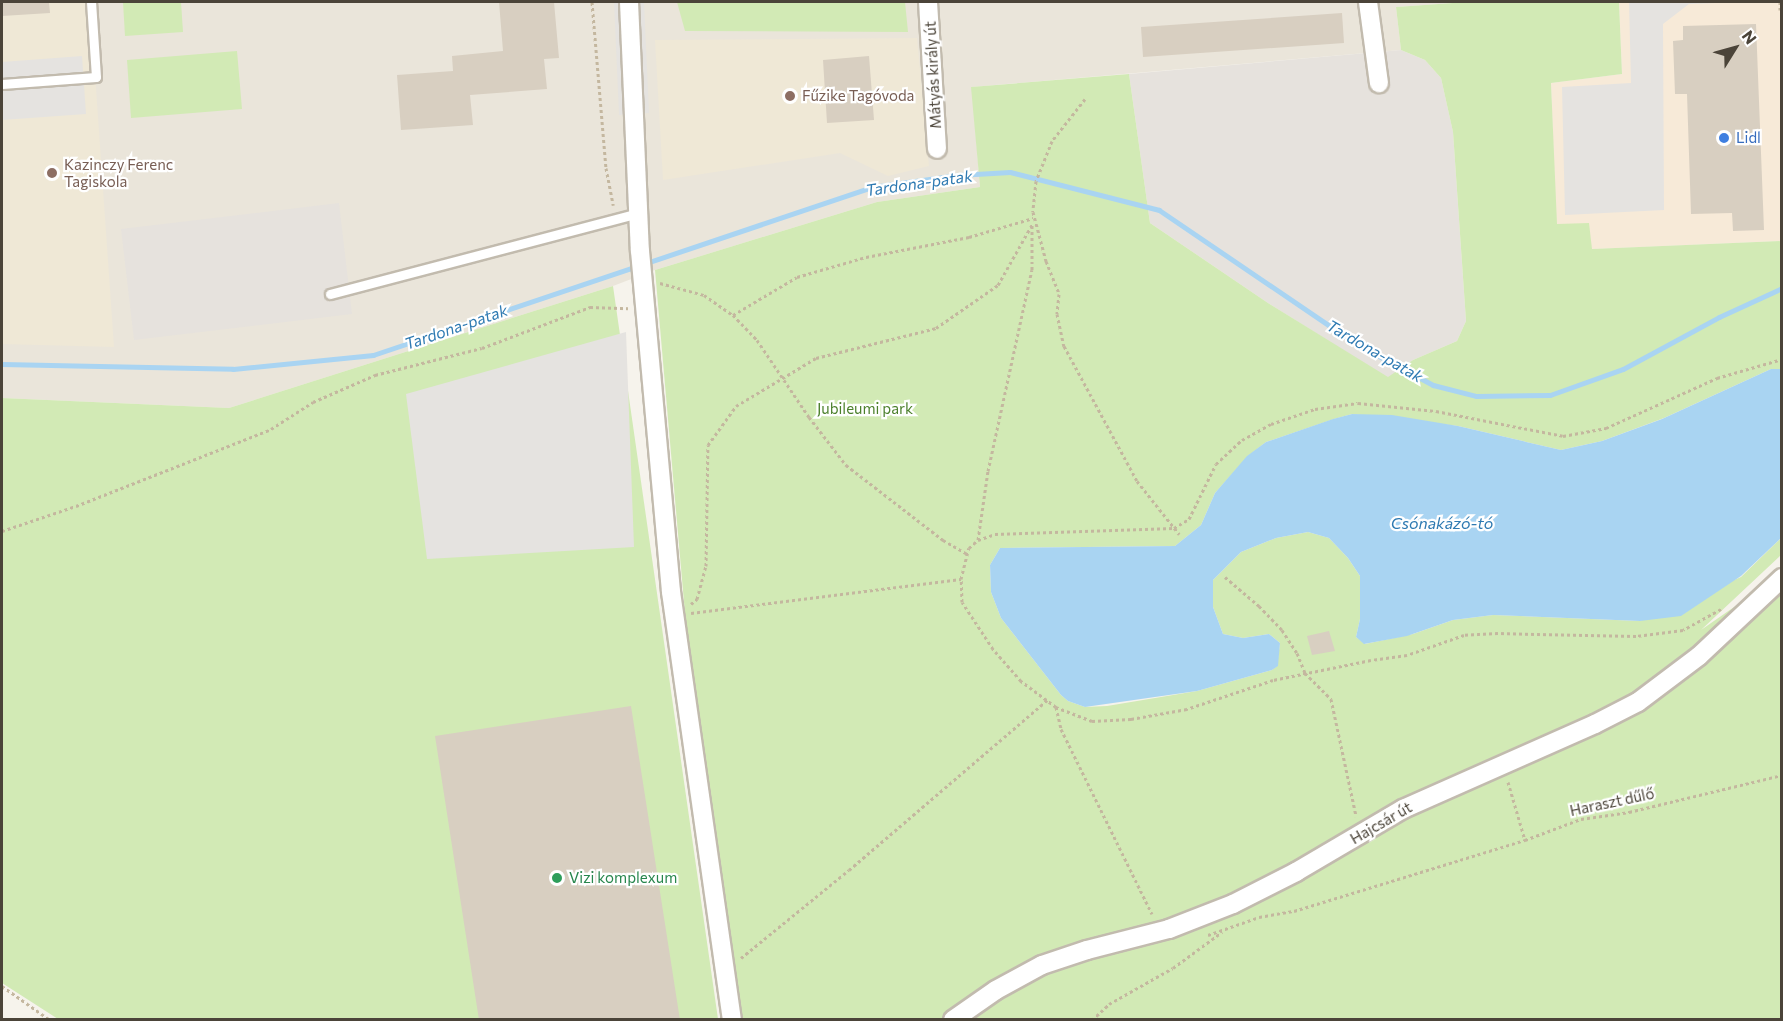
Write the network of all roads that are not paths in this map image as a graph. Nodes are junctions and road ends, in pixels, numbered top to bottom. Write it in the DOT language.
graph roads {
  1 [pos="91,2"];
  2 [pos="629,2"];
  3 [pos="928,2"];
  4 [pos="1368,2"];
  5 [pos="1379,83"];
  6 [pos="2,84"];
  7 [pos="937,149"];
  8 [pos="638,213"];
  9 [pos="330,294"];
  10 [pos="1782,578"];
  11 [pos="732,1020"];
  12 [pos="953,1020"];
  1 -- 6 [label="lane"];
  2 -- 8 [label="street"];
  3 -- 7 [label="street, Mátyás király út"];
  4 -- 5 [label="street"];
  8 -- 9 [label="lane"];
  8 -- 11 [label="street"];
  10 -- 12 [label="street, Hajcsár út"];
}
